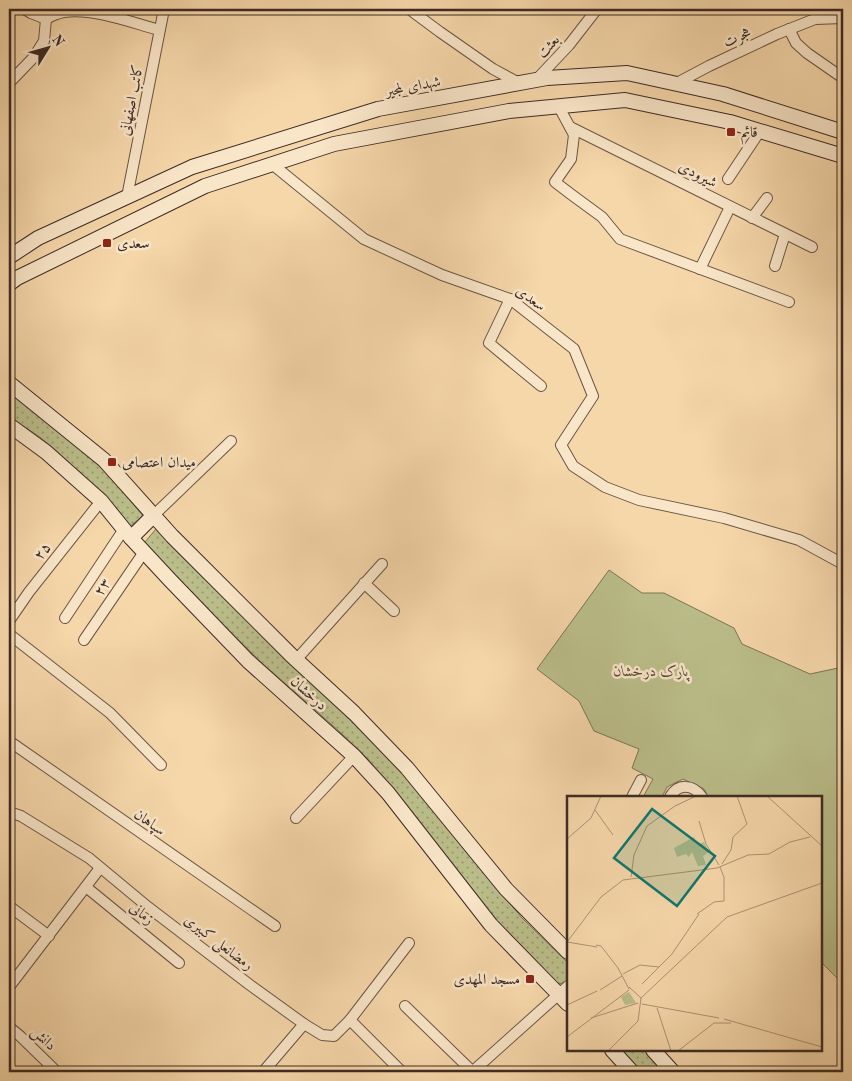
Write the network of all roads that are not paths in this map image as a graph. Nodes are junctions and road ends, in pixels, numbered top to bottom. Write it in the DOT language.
graph roads {
  1 [pos="24,9"];
  2 [pos="164,9"];
  3 [pos="409,9"];
  4 [pos="597,9"];
  5 [pos="843,18"];
  6 [pos="46,19"];
  7 [pos="789,29"];
  8 [pos="159,30"];
  9 [pos="843,78"];
  10 [pos="537,79"];
  11 [pos="9,83"];
  12 [pos="519,83"];
  13 [pos="675,84"];
  14 [pos="559,106"];
  15 [pos="804,119"];
  16 [pos="570,127"];
  17 [pos="839,130"];
  18 [pos="760,131"];
  19 [pos="797,141"];
  20 [pos="828,151"];
  21 [pos="843,156"];
  22 [pos="272,164"];
  23 [pos="728,179"];
  24 [pos="127,197"];
  25 [pos="767,198"];
  26 [pos="730,207"];
  27 [pos="752,218"];
  28 [pos="786,234"];
  29 [pos="812,248"];
  30 [pos="9,257"];
  31 [pos="775,266"];
  32 [pos="700,269"];
  33 [pos="9,284"];
  34 [pos="510,300"];
  35 [pos="789,302"];
  36 [pos="9,383"];
  37 [pos="541,386"];
  38 [pos="9,425"];
  39 [pos="231,441"];
  40 [pos="101,501"];
  41 [pos="153,516"];
  42 [pos="128,534"];
  43 [pos="144,552"];
  44 [pos="382,564"];
  45 [pos="843,564"];
  46 [pos="364,583"];
  47 [pos="394,611"];
  48 [pos="65,618"];
  49 [pos="9,621"];
  50 [pos="9,634"];
  51 [pos="84,640"];
  52 [pos="296,660"];
  53 [pos="9,741"];
  54 [pos="354,756"];
  55 [pos="161,766"];
  56 [pos="640,780"];
  57 [pos="632,796"];
  58 [pos="671,796"];
  59 [pos="701,796"];
  60 [pos="9,812"];
  61 [pos="296,818"];
  62 [pos="100,868"];
  63 [pos="86,887"];
  64 [pos="9,906"];
  65 [pos="275,926"];
  66 [pos="49,936"];
  67 [pos="409,943"];
  68 [pos="567,951"];
  69 [pos="179,963"];
  70 [pos="9,987"];
  71 [pos="565,995"];
  72 [pos="405,1006"];
  73 [pos="350,1020"];
  74 [pos="304,1024"];
  75 [pos="9,1027"];
  76 [pos="613,1051"];
  77 [pos="654,1051"];
  78 [pos="57,1072"];
  79 [pos="263,1072"];
  80 [pos="402,1072"];
  81 [pos="473,1072"];
  82 [pos="632,1072"];
  83 [pos="673,1072"];
  1 -- 6 [label="street"];
  2 -- 8 [label="street, کاتب اصفهانی"];
  3 -- 12 [label="street"];
  4 -- 10 [label="street, بعثت"];
  5 -- 7 [label="street, هجرت"];
  6 -- 8 [label="street"];
  6 -- 11 [label="street"];
  7 -- 9 [label="street"];
  7 -- 13 [label="street, هجرت"];
  8 -- 24 [label="street, کاتب اصفهانی"];
  10 -- 12 [label="main road, شهدای لمجیر"];
  10 -- 13 [label="main road, شهدای لمجیر"];
  12 -- 24 [label="main road, شهدای لمجیر"];
  13 -- 15 [label="main road, شهدای لمجیر"];
  14 -- 16 [label="street"];
  14 -- 18 [label="main road"];
  14 -- 22 [label="main road"];
  15 -- 17 [label="main road, شهدای لمجیر"];
  15 -- 19 [label="main road"];
  16 -- 26 [label="street, شیرودی"];
  16 -- 32 [label="street"];
  17 -- 20 [label="main road"];
  18 -- 19 [label="main road"];
  18 -- 23 [label="street"];
  19 -- 20 [label="main road"];
  20 -- 21 [label="main road"];
  22 -- 33 [label="main road"];
  22 -- 34 [label="street, سعدی"];
  24 -- 30 [label="main road, شهدای لمجیر"];
  25 -- 27 [label="street"];
  26 -- 27 [label="street, شیرودی"];
  26 -- 32 [label="street"];
  27 -- 28 [label="street, شیرودی"];
  28 -- 29 [label="street, شیرودی"];
  28 -- 31 [label="street"];
  32 -- 35 [label="street"];
  34 -- 37 [label="street"];
  34 -- 45 [label="street, سعدی"];
  36 -- 41 [label="main road, درخشان"];
  38 -- 40 [label="main road, درخشان"];
  39 -- 41 [label="street"];
  40 -- 42 [label="main road, درخشان"];
  40 -- 49 [label="street, ۲۵"];
  41 -- 42 [label="main road"];
  41 -- 52 [label="main road, درخشان"];
  42 -- 43 [label="main road, درخشان"];
  42 -- 48 [label="street"];
  43 -- 51 [label="street, ۲۳"];
  43 -- 54 [label="main road, درخشان"];
  44 -- 46 [label="street"];
  46 -- 47 [label="street"];
  46 -- 52 [label="street"];
  50 -- 55 [label="street"];
  52 -- 68 [label="main road, درخشان"];
  53 -- 65 [label="street, سپاهان"];
  54 -- 61 [label="street"];
  54 -- 71 [label="main road, درخشان"];
  56 -- 57 [label="street"];
  58 -- 59 [label="street"];
  60 -- 62 [label="street, رمضانعلی کبیری"];
  62 -- 63 [label="street"];
  62 -- 74 [label="street, رمضانعلی کبیری"];
  63 -- 66 [label="street"];
  63 -- 69 [label="street, زمانی"];
  64 -- 66 [label="street"];
  66 -- 70 [label="street"];
  67 -- 73 [label="street"];
  71 -- 81 [label="street"];
  72 -- 81 [label="street"];
  73 -- 74 [label="street, رمضانعلی کبیری"];
  73 -- 80 [label="street"];
  74 -- 79 [label="street"];
  75 -- 78 [label="street, دانش"];
  76 -- 82 [label="main road"];
  77 -- 83 [label="main road"];
}
